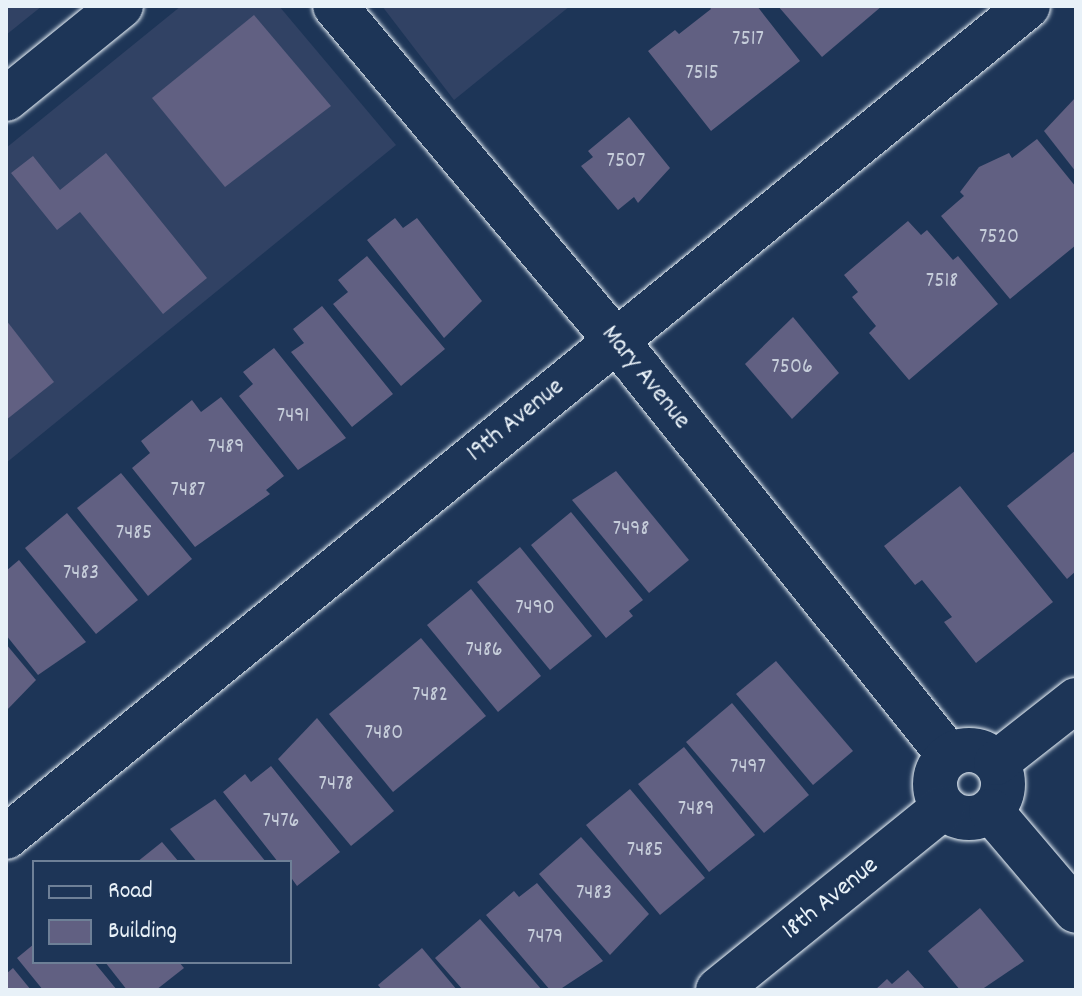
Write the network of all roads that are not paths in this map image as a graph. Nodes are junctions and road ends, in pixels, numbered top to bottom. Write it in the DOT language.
graph roads {
  1 [pos="121,6"];
  2 [pos="335,6"];
  3 [pos="1028,6"];
  4 [pos="6,99"];
  5 [pos="615,341"];
  6 [pos="1076,700"];
  7 [pos="949,756"];
  8 [pos="996,763"];
  9 [pos="943,808"];
  10 [pos="991,811"];
  11 [pos="6,837"];
  12 [pos="1076,911"];
  13 [pos="718,990"];
  1 -- 4 [label="street"];
  2 -- 5 [label="street, Mary Avenue"];
  3 -- 5 [label="street, 19th Avenue"];
  5 -- 7 [label="street, Mary Avenue"];
  5 -- 11 [label="street, 19th Avenue"];
  6 -- 8 [label="street"];
  7 -- 8 [label="street"];
  7 -- 9 [label="street"];
  8 -- 10 [label="street"];
  9 -- 10 [label="street"];
  9 -- 13 [label="street, 18th Avenue"];
  10 -- 12 [label="street"];
}
